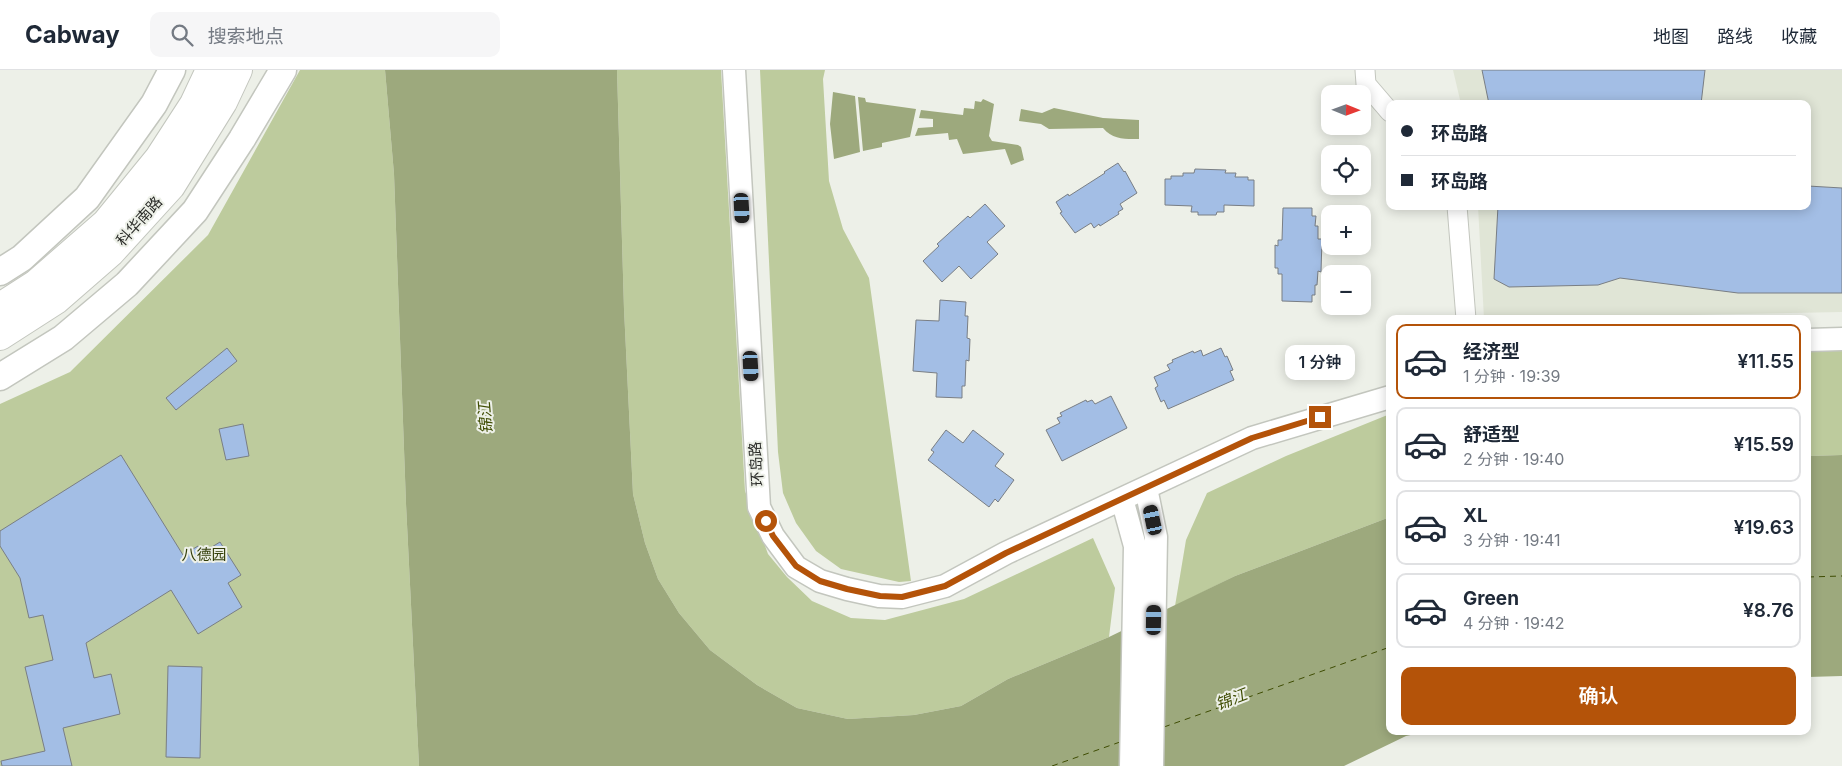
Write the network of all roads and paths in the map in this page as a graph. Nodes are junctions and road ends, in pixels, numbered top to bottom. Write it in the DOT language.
graph roads {
  1 [pos="172,70"];
  2 [pos="210,70"];
  3 [pos="238,70"];
  4 [pos="283,70"];
  5 [pos="734,70"];
  6 [pos="1365,70"];
  7 [pos="1386,107"];
  8 [pos="1457,210"];
  9 [pos="0,272"];
  10 [pos="0,307"];
  11 [pos="1466,315"];
  12 [pos="0,336"];
  13 [pos="1842,339"];
  14 [pos="1811,340"];
  15 [pos="0,377"];
  16 [pos="1386,398"];
  17 [pos="1146,488"];
  18 [pos="1122,499"];
  19 [pos="1131,766"];
  20 [pos="1152,766"];
  1 -- 9 [label="main road"];
  2 -- 10 [label="highway, 科华南路"];
  3 -- 12 [label="highway, 科华南路"];
  4 -- 15 [label="main road"];
  5 -- 18 [label="street, 环岛路"];
  6 -- 7 [label="street"];
  8 -- 11 [label="street"];
  13 -- 14 [label="street"];
  16 -- 17 [label="street, 环岛路"];
  17 -- 18 [label="street, 环岛路"];
  17 -- 20 [label="street"];
  18 -- 19 [label="street"];
}
